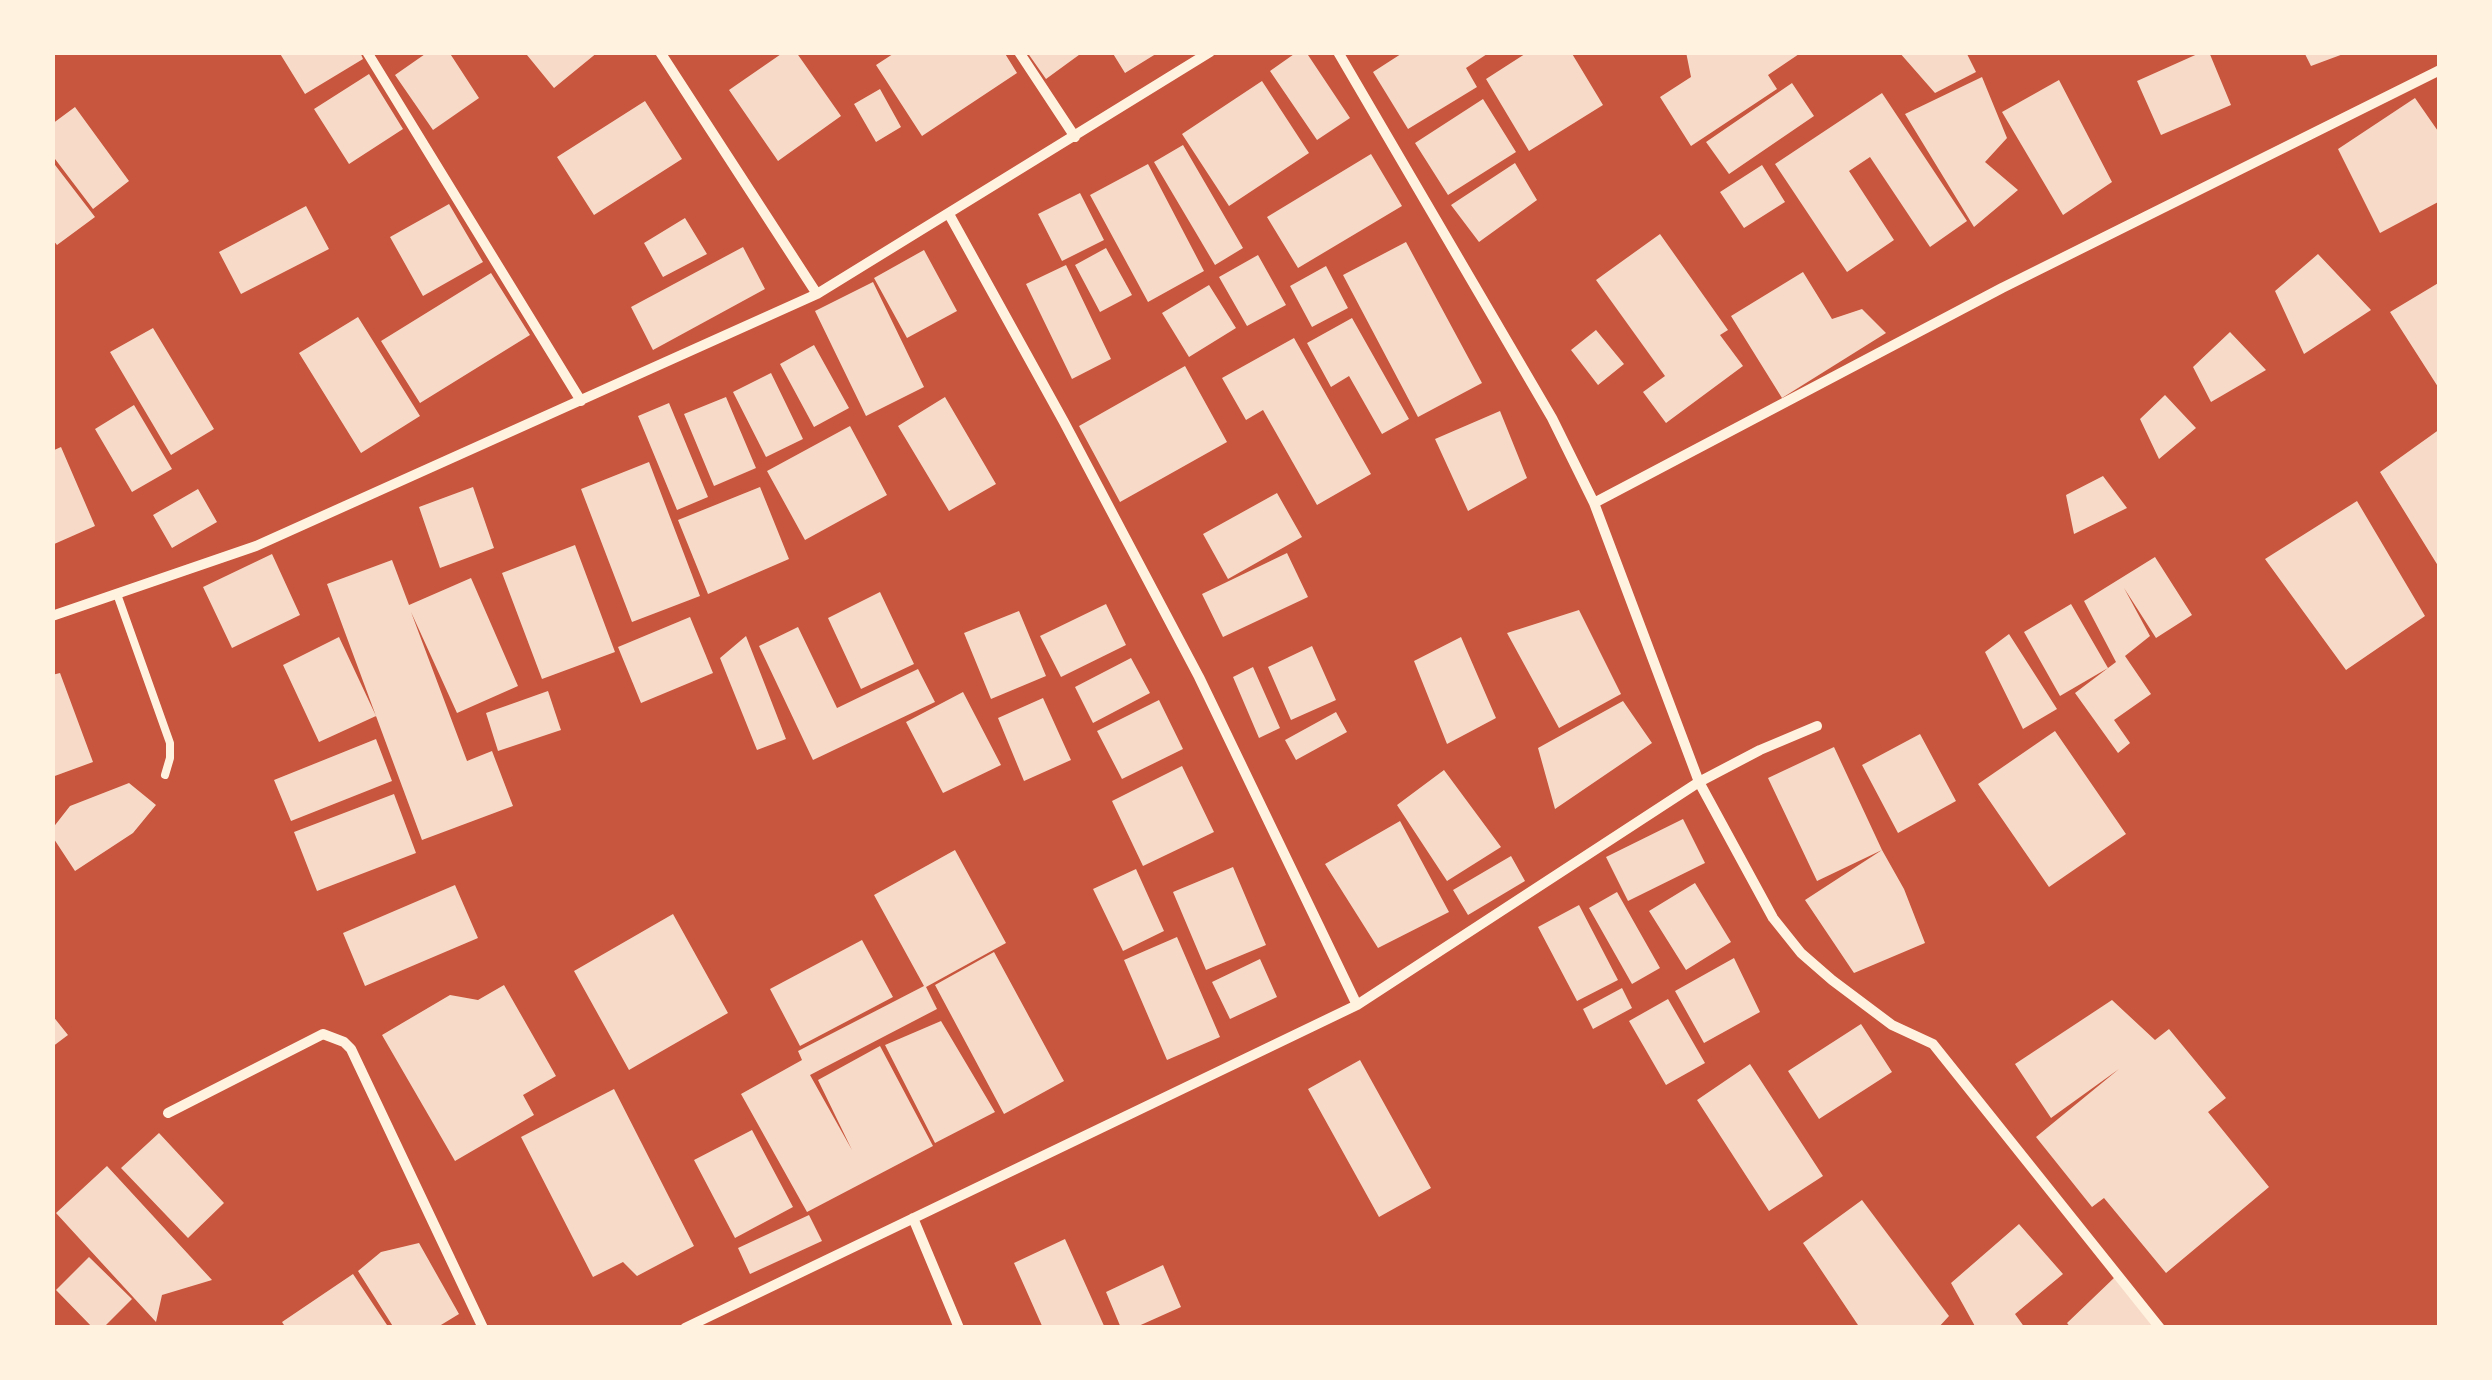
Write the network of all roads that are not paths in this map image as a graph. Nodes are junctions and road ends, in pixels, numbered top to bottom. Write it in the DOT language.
graph roads {
  1 [pos="367,52"];
  2 [pos="660,52"];
  3 [pos="1019,52"];
  4 [pos="1210,52"];
  5 [pos="1338,52"];
  6 [pos="2440,70"];
  7 [pos="1075,137"];
  8 [pos="950,216"];
  9 [pos="817,294"];
  10 [pos="580,402"];
  11 [pos="1594,503"];
  12 [pos="117,594"];
  13 [pos="52,616"];
  14 [pos="1817,726"];
  15 [pos="165,775"];
  16 [pos="1699,782"];
  17 [pos="1357,1005"];
  18 [pos="168,1113"];
  19 [pos="913,1218"];
  20 [pos="483,1328"];
  21 [pos="685,1328"];
  22 [pos="960,1328"];
  23 [pos="2160,1328"];
  1 -- 10 [label="street"];
  2 -- 9 [label="street"];
  3 -- 7 [label="street"];
  4 -- 7 [label="street"];
  5 -- 11 [label="street"];
  6 -- 11 [label="street"];
  7 -- 8 [label="street"];
  8 -- 9 [label="street"];
  8 -- 17 [label="street"];
  9 -- 10 [label="street"];
  10 -- 12 [label="street"];
  11 -- 16 [label="street"];
  12 -- 13 [label="street"];
  12 -- 15 [label="lane"];
  14 -- 16 [label="street"];
  16 -- 17 [label="street"];
  16 -- 23 [label="street"];
  17 -- 19 [label="street"];
  18 -- 20 [label="street"];
  19 -- 21 [label="street"];
  19 -- 22 [label="street"];
}
